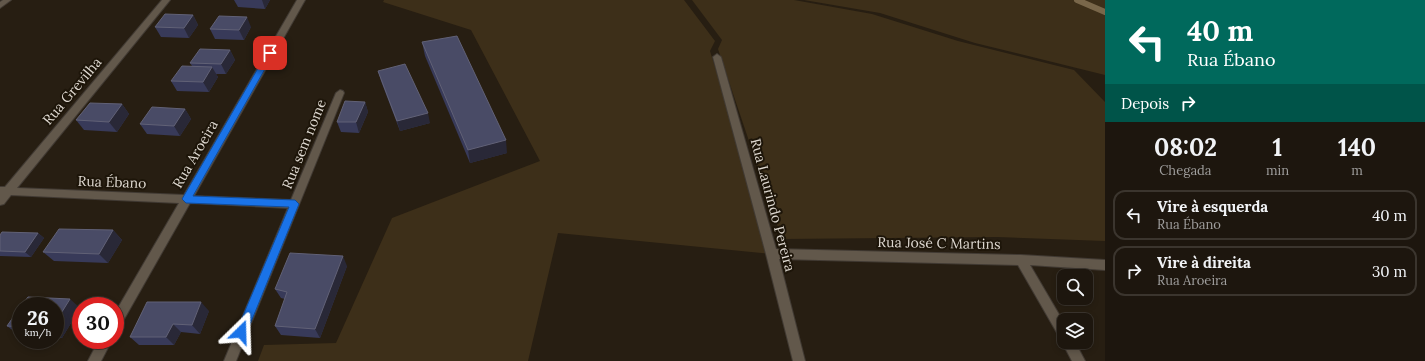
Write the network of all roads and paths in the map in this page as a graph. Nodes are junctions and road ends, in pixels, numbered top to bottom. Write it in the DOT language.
graph roads {
  1 [pos="7,0"];
  2 [pos="166,0"];
  3 [pos="301,0"];
  4 [pos="0,6"];
  5 [pos="717,57"];
  6 [pos="340,93"];
  7 [pos="4,192"];
  8 [pos="186,199"];
  9 [pos="0,201"];
  10 [pos="295,204"];
  11 [pos="772,254"];
  12 [pos="1021,260"];
  13 [pos="1105,265"];
  14 [pos="124,308"];
  15 [pos="1057,322"];
  16 [pos="101,349"];
  17 [pos="1072,349"];
  18 [pos="94,361"];
  19 [pos="230,361"];
  20 [pos="799,361"];
  21 [pos="1080,361"];
  1 -- 4 [label="street"];
  2 -- 7 [label="street, Rua Grevilha"];
  3 -- 8 [label="street, Rua Aroeira"];
  5 -- 11 [label="street, Rua Laurindo Pereira"];
  6 -- 10 [label="street, Rua sem nome"];
  7 -- 8 [label="street, Rua Ébano"];
  7 -- 9 [label="street, Rua Grevilha"];
  8 -- 10 [label="street, Rua Ébano"];
  8 -- 14 [label="street, Rua Aroeira"];
  10 -- 19 [label="street, Rua sem nome"];
  11 -- 12 [label="street, Rua José C Martins"];
  11 -- 20 [label="street, Rua Laurindo Pereira"];
  12 -- 13 [label="street, Rua José C Martins"];
  12 -- 15 [label="street"];
  16 -- 18 [label="street"];
  17 -- 21 [label="street"];
}
